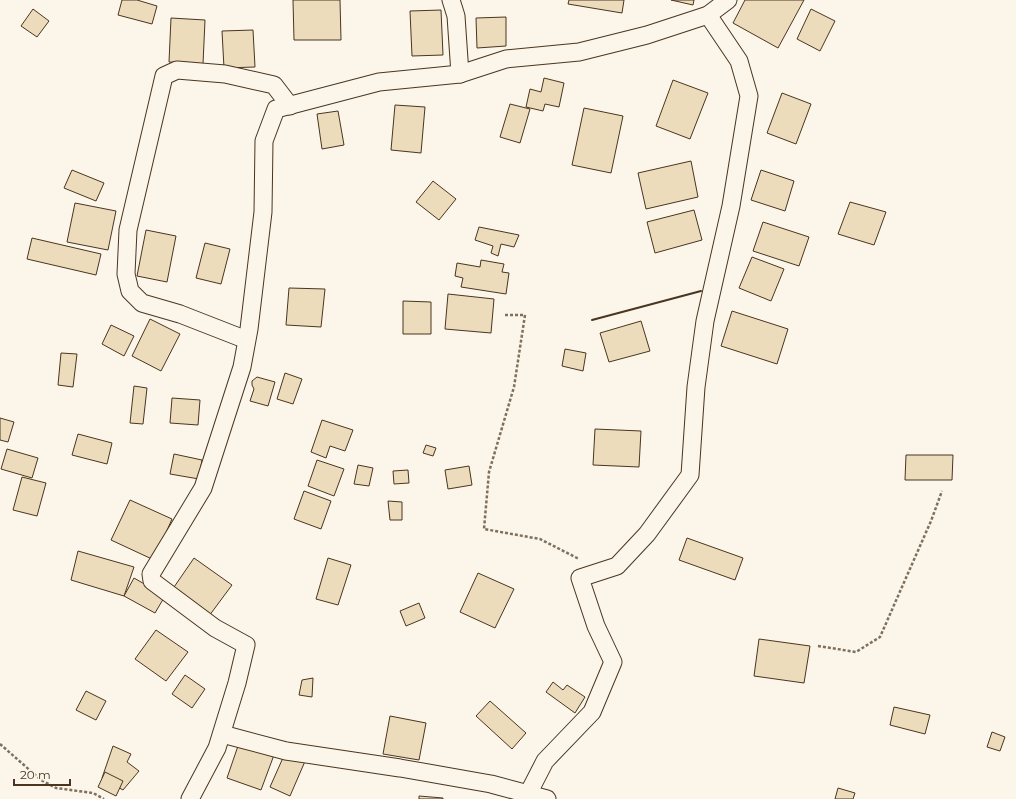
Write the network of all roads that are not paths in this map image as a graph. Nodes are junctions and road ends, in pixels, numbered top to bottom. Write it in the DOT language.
graph roads {
  1 [pos="451,0"];
  2 [pos="728,0"];
  3 [pos="708,15"];
  4 [pos="460,74"];
  5 [pos="290,106"];
  6 [pos="239,338"];
  7 [pos="222,734"];
  8 [pos="528,794"];
  9 [pos="190,799"];
  10 [pos="547,799"];
  1 -- 4 [label="street"];
  2 -- 3 [label="street"];
  3 -- 4 [label="street"];
  3 -- 8 [label="street"];
  4 -- 5 [label="street"];
  5 -- 6 [label="street"];
  5 -- 7 [label="street"];
  7 -- 8 [label="street"];
  7 -- 9 [label="street"];
  8 -- 10 [label="street"];
}
